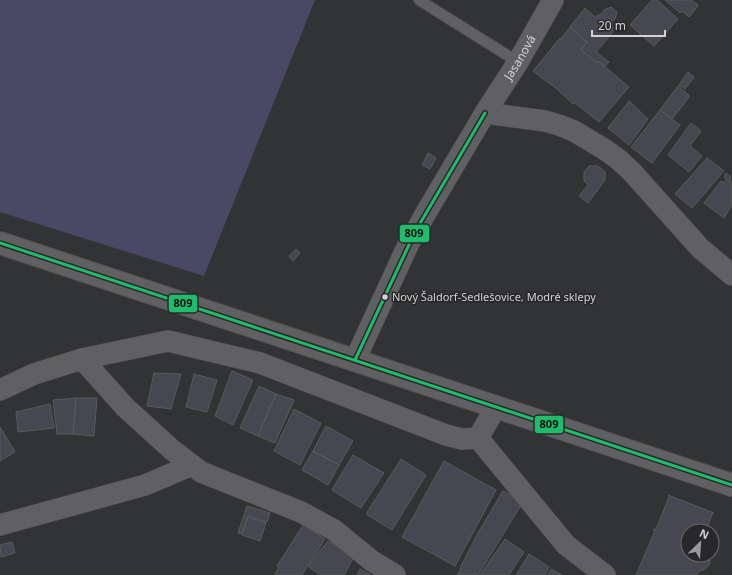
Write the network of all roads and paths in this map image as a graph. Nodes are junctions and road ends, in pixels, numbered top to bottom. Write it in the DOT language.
graph roads {
  1 [pos="419,0"];
  2 [pos="553,0"];
  3 [pos="518,62"];
  4 [pos="485,113"];
  5 [pos="0,243"];
  6 [pos="732,275"];
  7 [pos="82,359"];
  8 [pos="355,360"];
  9 [pos="0,390"];
  10 [pos="496,407"];
  11 [pos="478,438"];
  12 [pos="192,465"];
  13 [pos="732,485"];
  14 [pos="0,525"];
  15 [pos="395,575"];
  16 [pos="605,575"];
  1 -- 3 [label="lane"];
  2 -- 3 [label="street, Jasanová"];
  3 -- 4 [label="street, Jasanová"];
  4 -- 6 [label="street"];
  4 -- 8 [label="street, Jasanová"];
  5 -- 8 [label="main road"];
  7 -- 9 [label="street"];
  7 -- 11 [label="street"];
  7 -- 12 [label="street"];
  8 -- 10 [label="main road"];
  10 -- 11 [label="street"];
  10 -- 13 [label="main road"];
  11 -- 16 [label="street"];
  12 -- 14 [label="street"];
  12 -- 15 [label="street"];
}
